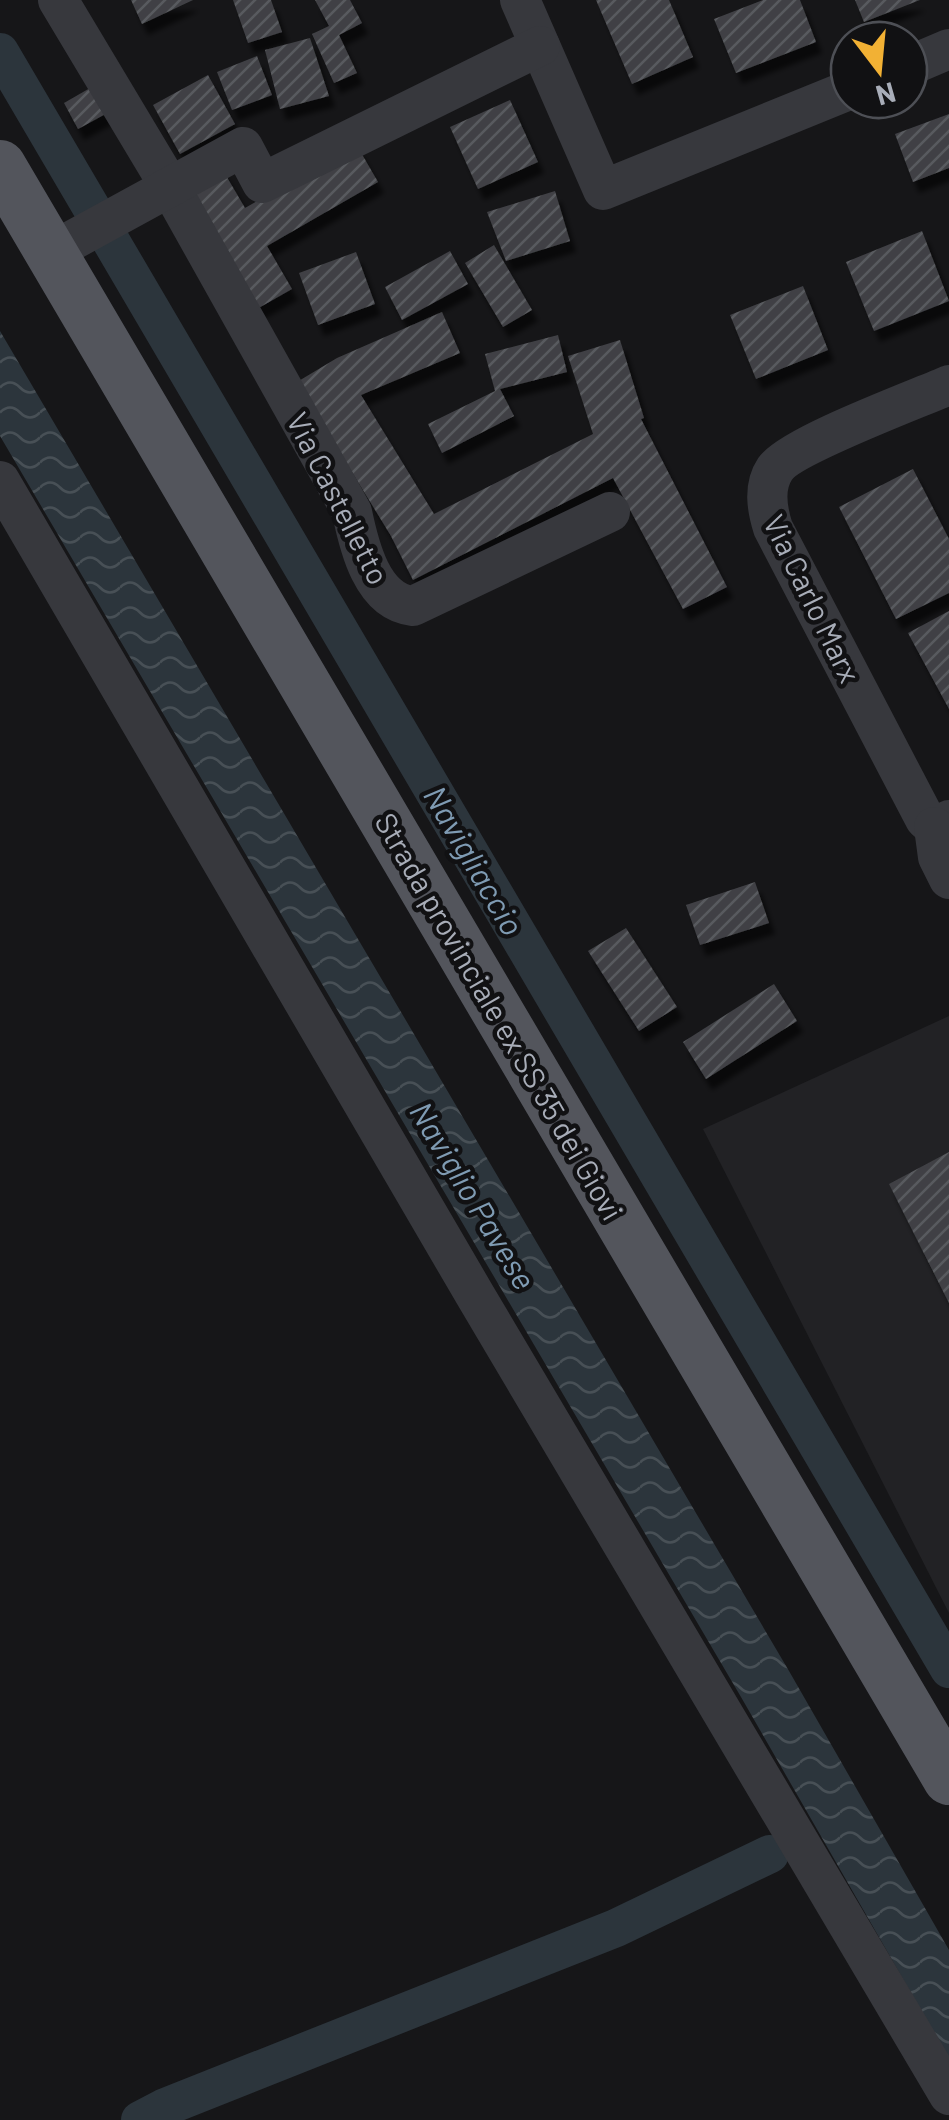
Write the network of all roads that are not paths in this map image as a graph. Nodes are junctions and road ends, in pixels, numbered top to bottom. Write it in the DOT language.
graph roads {
  1 [pos="58,0"];
  2 [pos="520,0"];
  3 [pos="540,46"];
  4 [pos="829,98"];
  5 [pos="0,166"];
  6 [pos="170,187"];
  7 [pos="63,246"];
  8 [pos="949,385"];
  9 [pos="0,481"];
  10 [pos="610,512"];
  11 [pos="941,824"];
  12 [pos="949,879"];
  13 [pos="942,1754"];
  14 [pos="949,2095"];
  1 -- 6 [label="street, Via Castelletto"];
  2 -- 3 [label="street"];
  3 -- 4 [label="street"];
  3 -- 6 [label="street"];
  5 -- 7 [label="main road, Strada provinciale ex SS 35 dei Giovi"];
  6 -- 7 [label="street"];
  6 -- 10 [label="street, Via Castelletto"];
  7 -- 13 [label="main road, Strada provinciale ex SS 35 dei Giovi"];
  8 -- 11 [label="street, Via Carlo Marx"];
  9 -- 14 [label="street"];
  11 -- 12 [label="street, Via Carlo Marx"];
}
